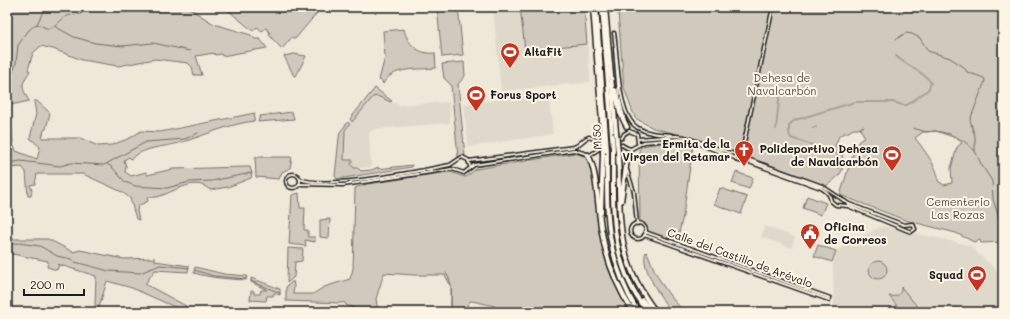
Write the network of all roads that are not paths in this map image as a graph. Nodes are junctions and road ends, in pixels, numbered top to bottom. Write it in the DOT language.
graph roads {
  1 [pos="593,7"];
  2 [pos="596,7"];
  3 [pos="602,7"];
  4 [pos="605,7"];
  5 [pos="773,7"];
  6 [pos="608,42"];
  7 [pos="628,129"];
  8 [pos="604,135"];
  9 [pos="676,136"];
  10 [pos="622,138"];
  11 [pos="639,139"];
  12 [pos="597,141"];
  13 [pos="581,144"];
  14 [pos="638,144"];
  15 [pos="622,145"];
  16 [pos="598,148"];
  17 [pos="631,149"];
  18 [pos="582,151"];
  19 [pos="742,152"];
  20 [pos="605,153"];
  21 [pos="736,154"];
  22 [pos="588,155"];
  23 [pos="744,157"];
  24 [pos="736,158"];
  25 [pos="627,160"];
  26 [pos="742,160"];
  27 [pos="469,161"];
  28 [pos="455,163"];
  29 [pos="470,167"];
  30 [pos="456,170"];
  31 [pos="300,179"];
  32 [pos="299,184"];
  33 [pos="834,195"];
  34 [pos="831,197"];
  35 [pos="842,200"];
  36 [pos="840,204"];
  37 [pos="637,224"];
  38 [pos="908,225"];
  39 [pos="907,230"];
  40 [pos="645,234"];
  41 [pos="622,240"];
  42 [pos="606,248"];
  43 [pos="627,276"];
  44 [pos="829,299"];
  45 [pos="633,312"];
  46 [pos="639,312"];
  47 [pos="648,312"];
  48 [pos="652,312"];
  49 [pos="656,312"];
  1 -- 8 [label="highway"];
  2 -- 8 [label="highway, M 50"];
  3 -- 43 [label="highway, bridge"];
  4 -- 6 [label="highway"];
  5 -- 19 [label="street"];
  6 -- 7 [label="highway"];
  6 -- 41 [label="highway, bridge"];
  7 -- 9 [label="street"];
  7 -- 10 [label="street"];
  7 -- 11 [label="street"];
  8 -- 20 [label="highway, bridge"];
  9 -- 11 [label="street"];
  9 -- 21 [label="street"];
  10 -- 12 [label="street"];
  10 -- 15 [label="street"];
  11 -- 14 [label="street"];
  12 -- 13 [label="street"];
  12 -- 16 [label="street"];
  13 -- 18 [label="street"];
  13 -- 27 [label="street"];
  14 -- 17 [label="street"];
  14 -- 24 [label="street"];
  15 -- 16 [label="street"];
  15 -- 17 [label="street"];
  16 -- 22 [label="street"];
  17 -- 25 [label="street"];
  18 -- 22 [label="street"];
  18 -- 29 [label="street"];
  19 -- 21 [label="street"];
  19 -- 23 [label="street"];
  20 -- 42 [label="highway"];
  20 -- 46 [label="highway, M 50"];
  21 -- 24 [label="street"];
  22 -- 42 [label="highway"];
  23 -- 26 [label="street"];
  23 -- 33 [label="street"];
  24 -- 26 [label="street"];
  25 -- 37 [label="street"];
  25 -- 41 [label="highway"];
  26 -- 34 [label="street"];
  27 -- 28 [label="street"];
  27 -- 29 [label="street"];
  28 -- 30 [label="street"];
  28 -- 31 [label="street"];
  29 -- 30 [label="street"];
  30 -- 32 [label="street"];
  31 -- 32 [label="street"];
  31 -- 32 [label="street"];
  33 -- 34 [label="street"];
  33 -- 35 [label="street"];
  34 -- 36 [label="street"];
  35 -- 36 [label="street"];
  35 -- 38 [label="street"];
  36 -- 39 [label="street"];
  37 -- 40 [label="street"];
  37 -- 40 [label="street"];
  38 -- 39 [label="street"];
  38 -- 39 [label="street"];
  40 -- 44 [label="street, Calle del Castillo de Arévalo"];
  41 -- 49 [label="highway"];
  42 -- 45 [label="highway"];
  43 -- 47 [label="highway"];
  43 -- 48 [label="highway"];
}
